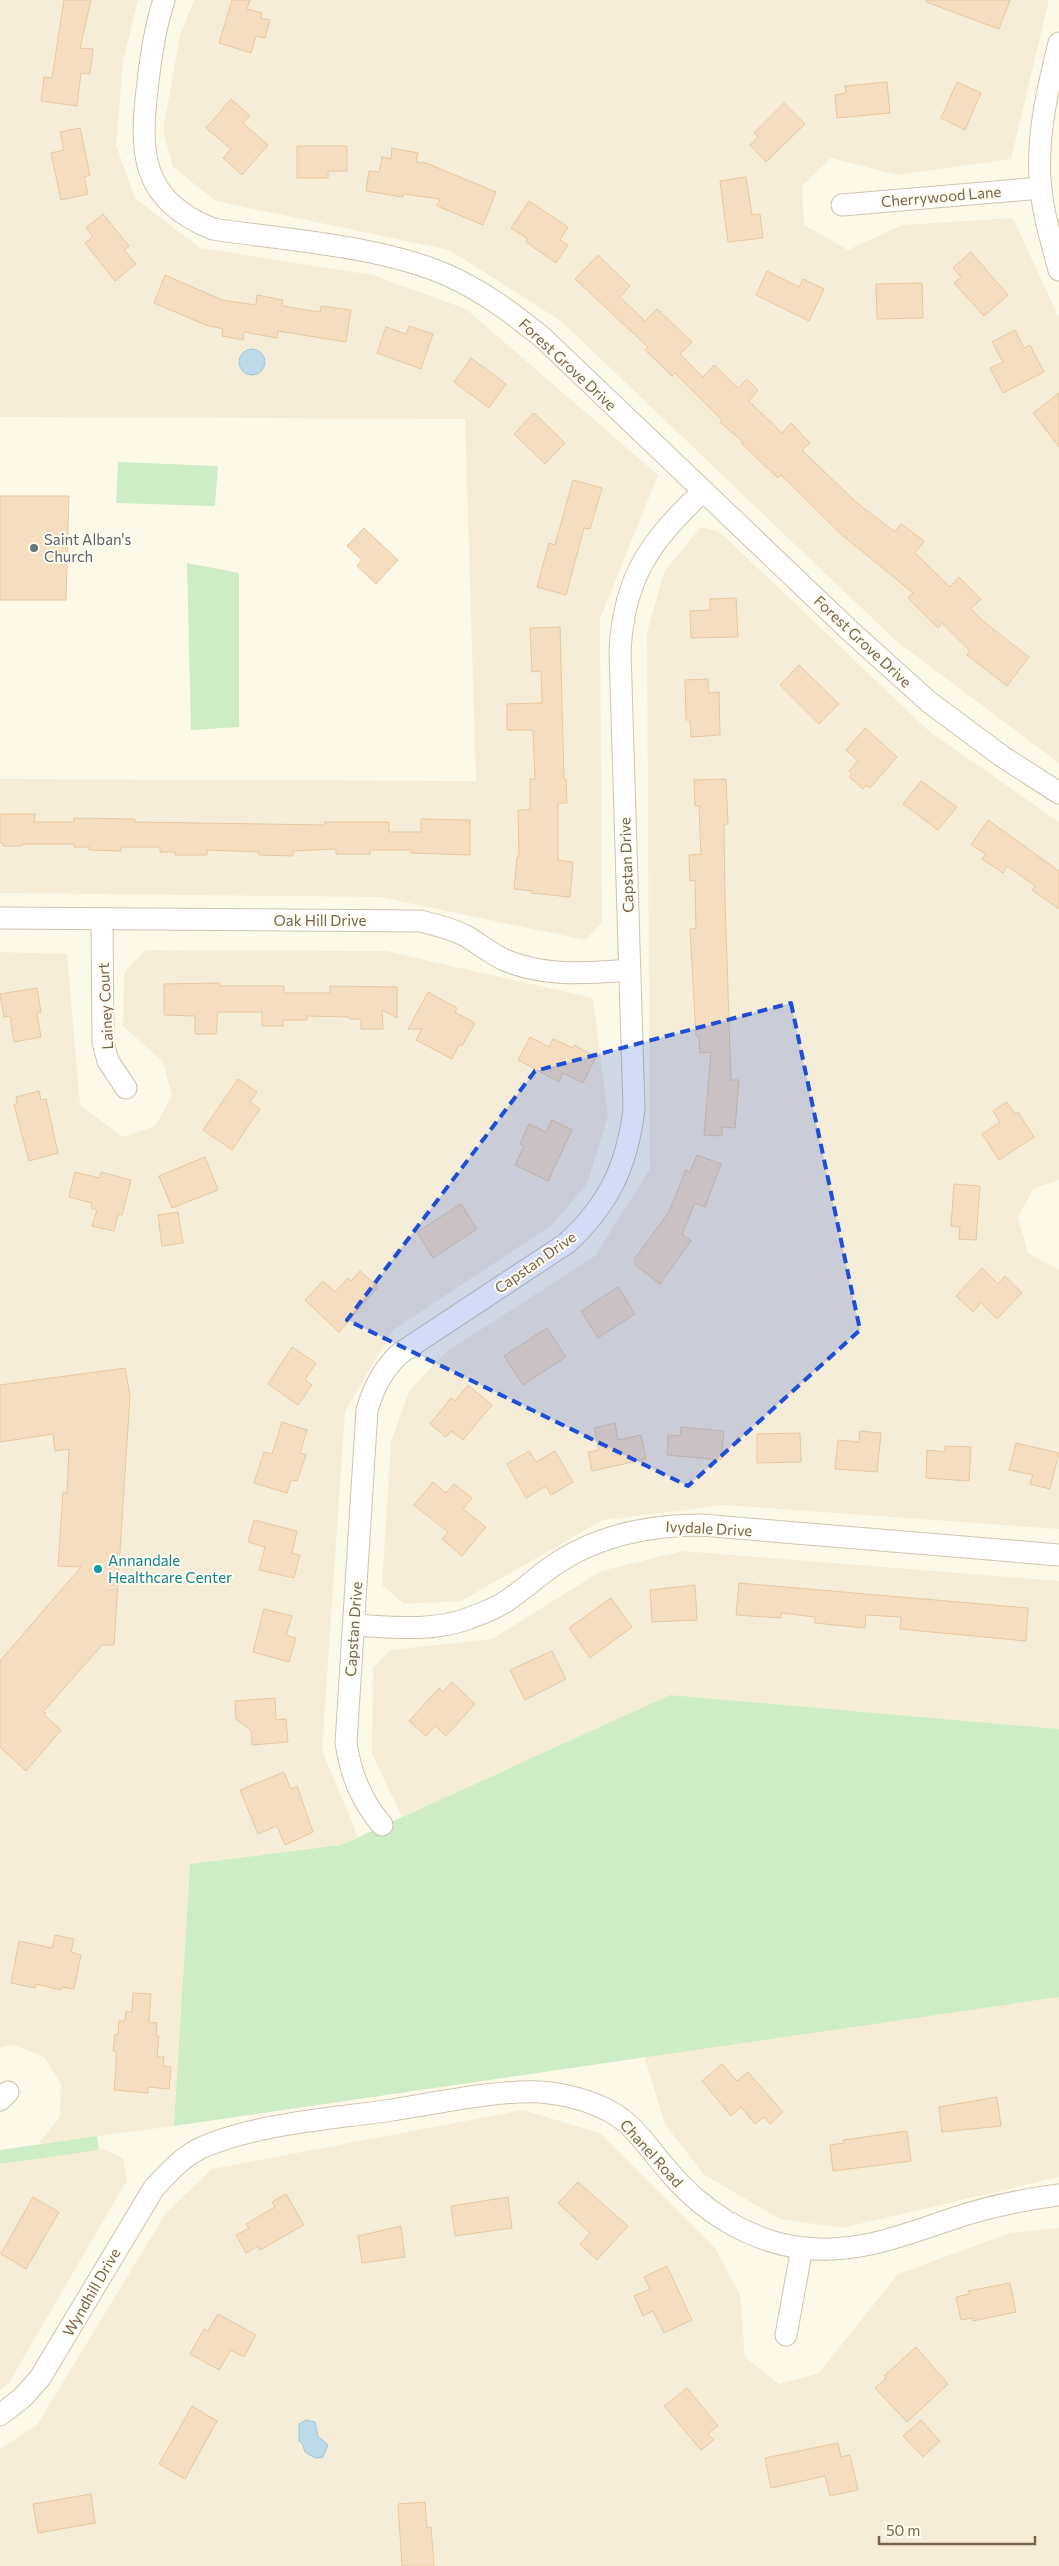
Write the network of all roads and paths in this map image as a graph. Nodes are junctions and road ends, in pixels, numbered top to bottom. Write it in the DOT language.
graph roads {
  1 [pos="164,0"];
  2 [pos="1059,43"];
  3 [pos="1041,188"];
  4 [pos="842,205"];
  5 [pos="1059,270"];
  6 [pos="703,491"];
  7 [pos="1059,793"];
  8 [pos="0,918"];
  9 [pos="102,919"];
  10 [pos="630,970"];
  11 [pos="126,1088"];
  12 [pos="1059,1555"];
  13 [pos="354,1625"];
  14 [pos="382,1825"];
  15 [pos="177,2164"];
  16 [pos="1059,2195"];
  17 [pos="802,2248"];
  18 [pos="786,2335"];
  19 [pos="0,2414"];
  1 -- 6 [label="street, Forest Grove Drive"];
  2 -- 3 [label="street"];
  3 -- 4 [label="street, Cherrywood Lane"];
  3 -- 5 [label="street"];
  6 -- 7 [label="street, Forest Grove Drive"];
  6 -- 10 [label="street, Capstan Drive"];
  8 -- 9 [label="street, Oak Hill Drive"];
  9 -- 10 [label="street, Oak Hill Drive"];
  9 -- 11 [label="street, Lainey Court"];
  10 -- 13 [label="street, Capstan Drive"];
  12 -- 13 [label="street, Ivydale Drive"];
  13 -- 14 [label="street, Capstan Drive"];
  15 -- 17 [label="street, Chanel Road"];
  15 -- 19 [label="street, Wyndhill Drive"];
  16 -- 17 [label="street, Chanel Road"];
  17 -- 18 [label="street"];
}
